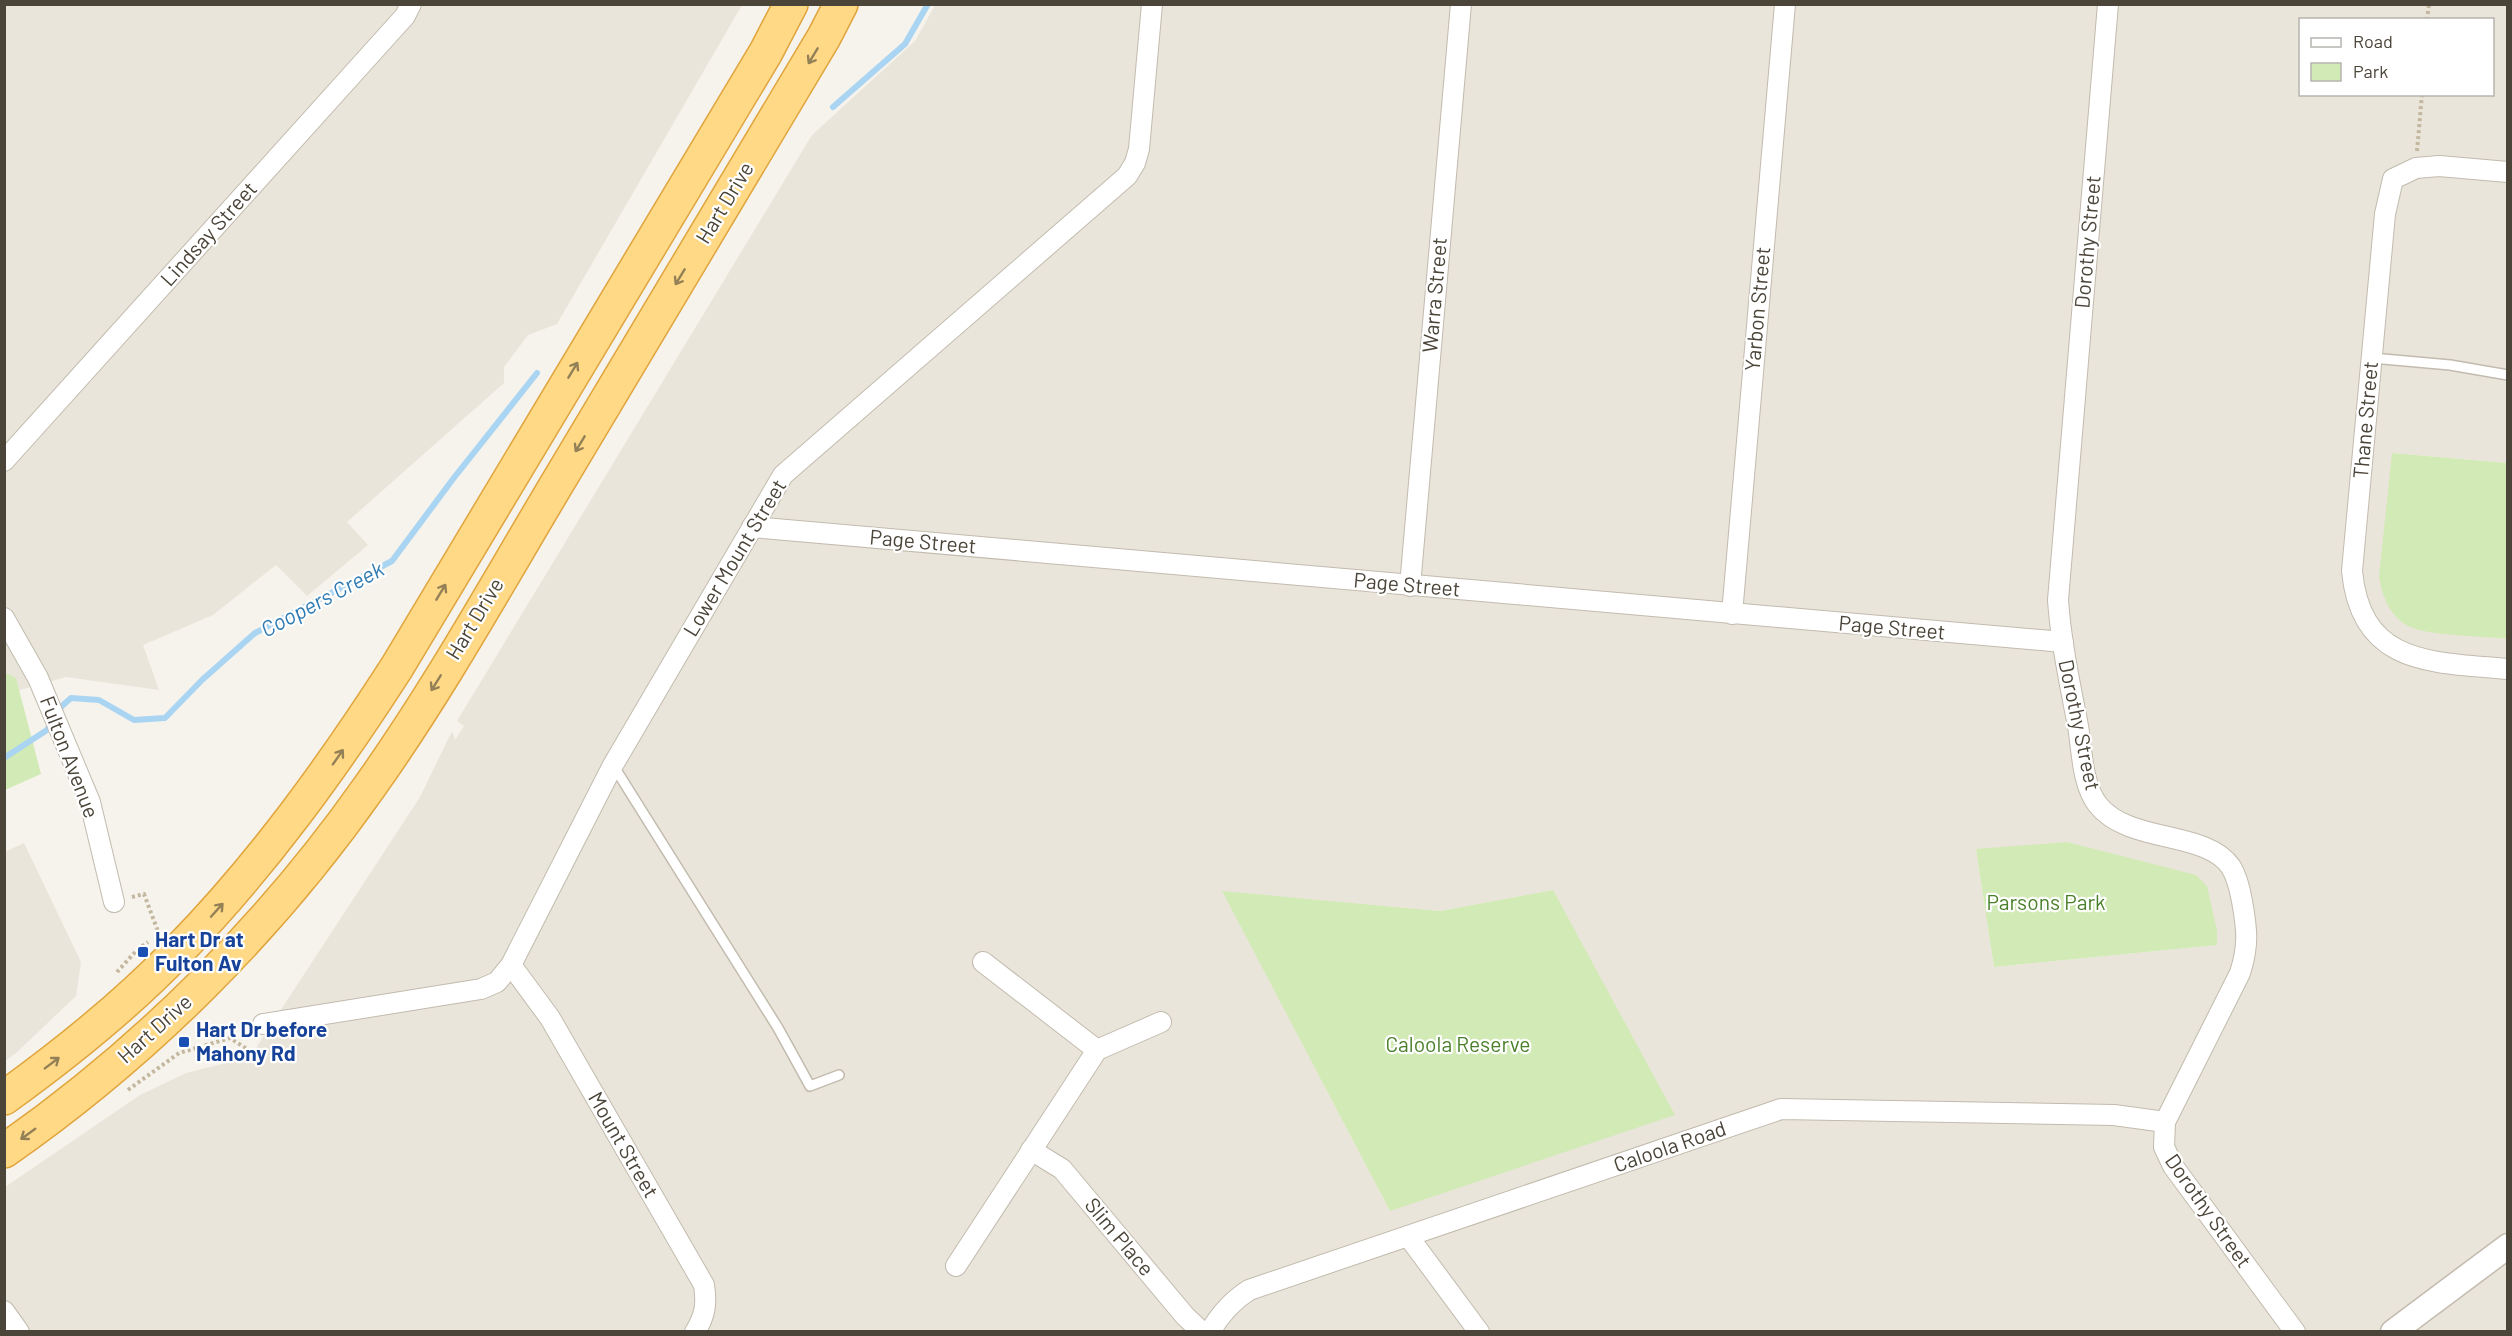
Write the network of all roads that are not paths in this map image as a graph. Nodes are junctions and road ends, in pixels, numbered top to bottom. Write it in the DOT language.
graph roads {
  1 [pos="411,4"];
  2 [pos="791,4"];
  3 [pos="841,4"];
  4 [pos="1152,4"];
  5 [pos="1461,4"];
  6 [pos="1785,4"];
  7 [pos="2108,4"];
  8 [pos="2508,172"];
  9 [pos="2372,358"];
  10 [pos="2508,375"];
  11 [pos="4,461"];
  12 [pos="753,527"];
  13 [pos="1410,586"];
  14 [pos="1732,614"];
  15 [pos="4,618"];
  16 [pos="2062,642"];
  17 [pos="2508,669"];
  18 [pos="613,765"];
  19 [pos="114,902"];
  20 [pos="983,962"];
  21 [pos="511,965"];
  22 [pos="1161,1022"];
  23 [pos="263,1024"];
  24 [pos="1097,1050"];
  25 [pos="839,1075"];
  26 [pos="4,1098"];
  27 [pos="2165,1122"];
  28 [pos="1030,1150"];
  29 [pos="4,1151"];
  30 [pos="1408,1236"];
  31 [pos="2508,1246"];
  32 [pos="956,1266"];
  33 [pos="4,1311"];
  34 [pos="19,1332"];
  35 [pos="694,1332"];
  36 [pos="1202,1332"];
  37 [pos="1210,1332"];
  38 [pos="1479,1332"];
  39 [pos="2295,1332"];
  40 [pos="2392,1332"];
  1 -- 11 [label="street, Lindsay Street"];
  26 -- 2 [label="highway, Hart Drive, one-way"];
  3 -- 29 [label="highway, Hart Drive, one-way"];
  4 -- 12 [label="street, Lower Mount Street"];
  5 -- 13 [label="street, Warra Street"];
  6 -- 14 [label="street, Yarbon Street"];
  7 -- 16 [label="street, Dorothy Street"];
  8 -- 9 [label="street, Thane Street"];
  9 -- 10 [label="lane"];
  9 -- 17 [label="street, Thane Street"];
  12 -- 13 [label="street, Page Street"];
  12 -- 18 [label="street, Lower Mount Street"];
  13 -- 14 [label="street, Page Street"];
  14 -- 16 [label="street, Page Street"];
  15 -- 19 [label="street, Fulton Avenue"];
  16 -- 27 [label="street, Dorothy Street"];
  18 -- 21 [label="street, Lower Mount Street"];
  18 -- 25 [label="lane"];
  20 -- 24 [label="street"];
  21 -- 23 [label="street, Lower Mount Street"];
  21 -- 35 [label="street, Mount Street"];
  22 -- 24 [label="street"];
  24 -- 28 [label="street"];
  27 -- 30 [label="street, Caloola Road"];
  27 -- 39 [label="street, Dorothy Street"];
  28 -- 32 [label="street"];
  28 -- 36 [label="street, Slim Place"];
  30 -- 37 [label="street, Caloola Road"];
  30 -- 38 [label="street"];
  31 -- 40 [label="street"];
  33 -- 34 [label="street"];
}
